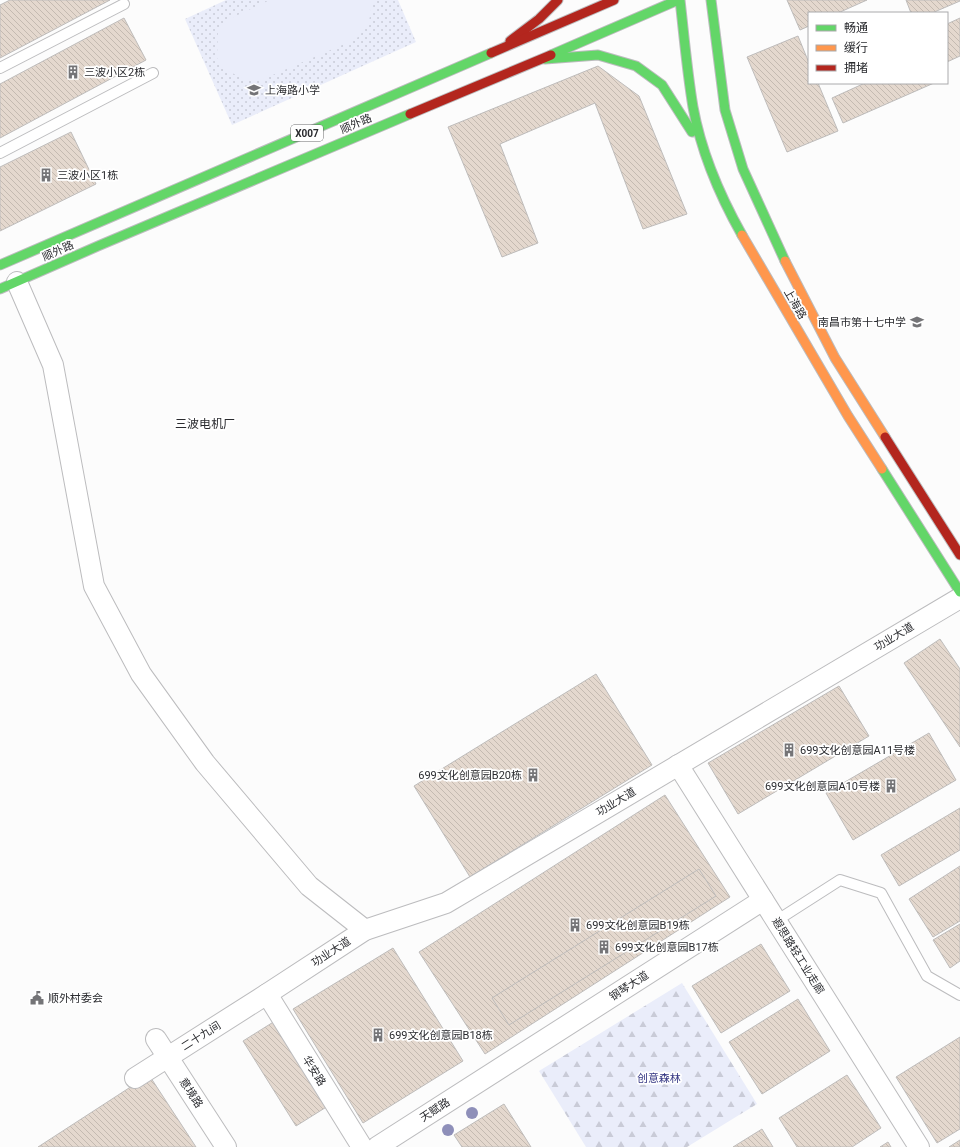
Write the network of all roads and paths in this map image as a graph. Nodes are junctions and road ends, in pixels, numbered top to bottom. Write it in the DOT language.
graph roads {
  1 [pos="558,0"];
  2 [pos="614,0"];
  3 [pos="679,0"];
  4 [pos="711,0"];
  5 [pos="124,4"];
  6 [pos="496,51"];
  7 [pos="540,60"];
  8 [pos="0,68"];
  9 [pos="152,74"];
  10 [pos="0,153"];
  11 [pos="706,157"];
  12 [pos="0,251"];
  13 [pos="3,264"];
  14 [pos="9,285"];
  15 [pos="960,555"];
  16 [pos="960,592"];
  17 [pos="960,598"];
  18 [pos="678,765"];
  19 [pos="763,900"];
  20 [pos="776,921"];
  21 [pos="365,930"];
  22 [pos="267,994"];
  23 [pos="960,995"];
  24 [pos="156,1039"];
  25 [pos="168,1058"];
  26 [pos="494,1072"];
  27 [pos="135,1078"];
  28 [pos="226,1147"];
  29 [pos="362,1147"];
  30 [pos="377,1147"];
  31 [pos="919,1147"];
  1 -- 6 [label="main road"];
  2 -- 6 [label="main road, 顺外路 / X007"];
  3 -- 7 [label="main road, 顺外路"];
  3 -- 11 [label="main road, 上海路"];
  4 -- 15 [label="main road, 上海路"];
  5 -- 8 [label="lane"];
  6 -- 13 [label="main road, 顺外路 / X007"];
  7 -- 11 [label="main road"];
  7 -- 14 [label="main road, 顺外路"];
  9 -- 10 [label="lane"];
  11 -- 16 [label="main road, 上海路"];
  12 -- 13 [label="lane"];
  14 -- 21 [label="street"];
  17 -- 18 [label="street, 功业大道"];
  18 -- 19 [label="street, 遐思路轻工业走廊"];
  18 -- 21 [label="street, 功业大道"];
  19 -- 20 [label="street, 遐思路轻工业走廊"];
  19 -- 26 [label="street, 钢琴大道"];
  20 -- 23 [label="lane"];
  20 -- 31 [label="street, 遐思路轻工业走廊"];
  21 -- 22 [label="street, 功业大道"];
  22 -- 25 [label="street, 二十九间"];
  22 -- 29 [label="street, 华安路"];
  24 -- 25 [label="street, 意境路"];
  25 -- 27 [label="street, 二十九间"];
  25 -- 28 [label="street, 意境路"];
  26 -- 30 [label="street, 天赋路"];
}
